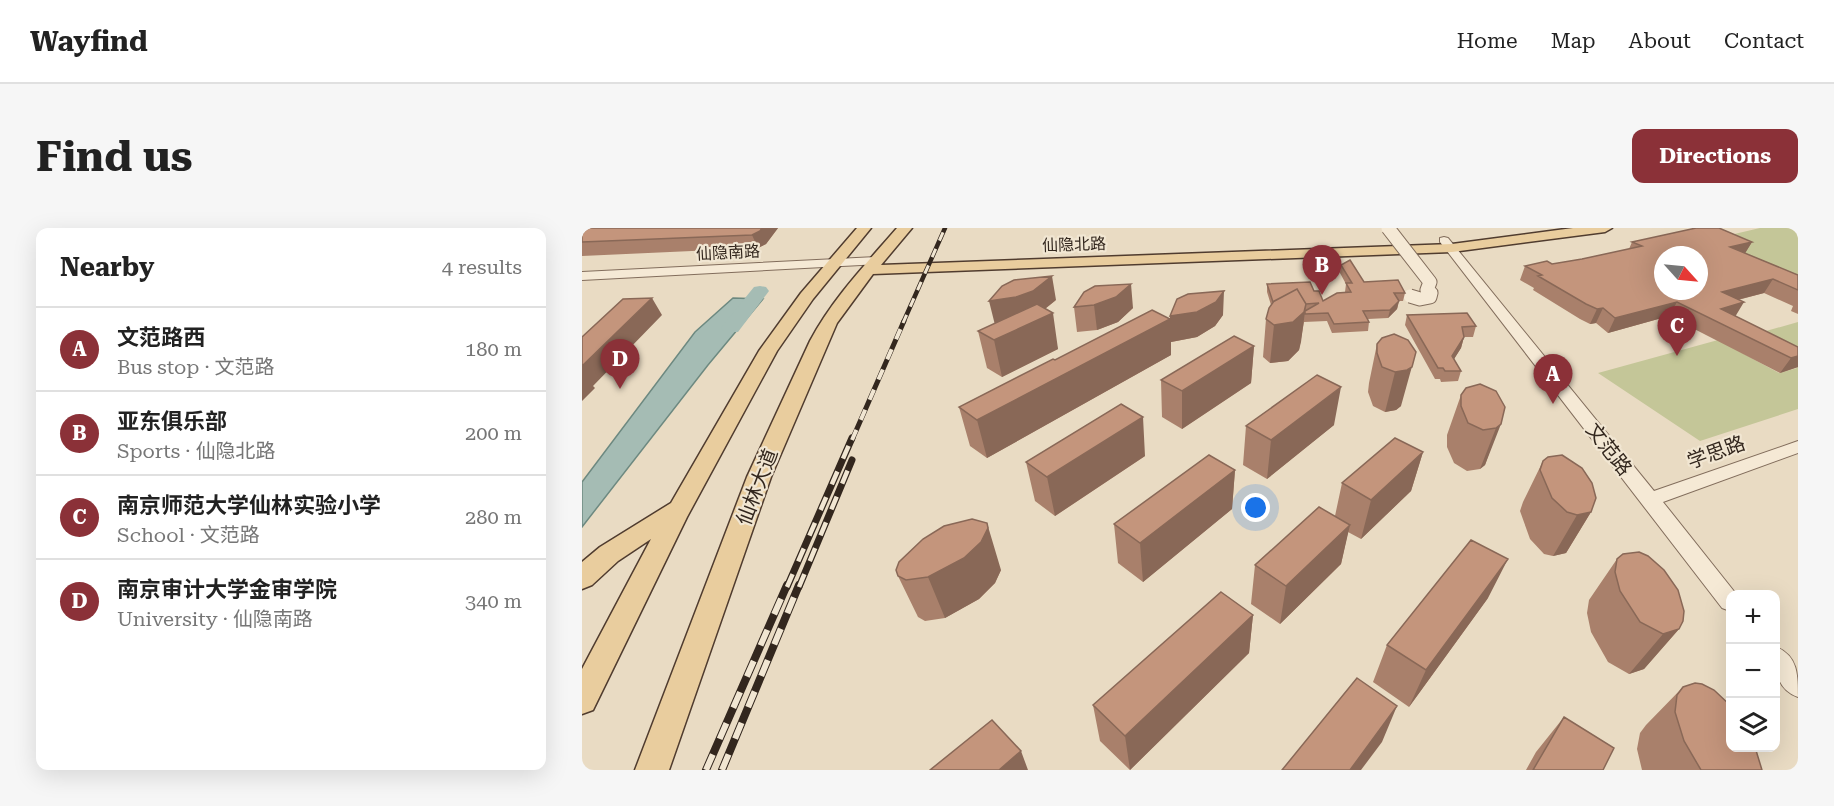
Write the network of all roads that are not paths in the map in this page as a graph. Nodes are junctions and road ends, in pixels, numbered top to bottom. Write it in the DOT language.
graph roads {
  1 [pos="905,228"];
  2 [pos="1388,228"];
  3 [pos="1551,228"];
  4 [pos="1605,228"];
  5 [pos="859,234"];
  6 [pos="896,240"];
  7 [pos="1448,244"];
  8 [pos="872,266"];
  9 [pos="832,267"];
  10 [pos="582,276"];
  11 [pos="582,284"];
  12 [pos="1410,296"];
  13 [pos="845,299"];
  14 [pos="805,300"];
  15 [pos="1798,447"];
  16 [pos="1649,500"];
  17 [pos="680,509"];
  18 [pos="582,578"];
  19 [pos="1726,596"];
  20 [pos="1780,663"];
  21 [pos="1798,686"];
  22 [pos="582,700"];
  23 [pos="652,770"];
  1 -- 6 [label="main road, 仙林大道"];
  2 -- 12 [label="street, bridge"];
  3 -- 7 [label="main road, 仙隐北路"];
  4 -- 7 [label="main road, 仙隐北路"];
  5 -- 6 [label="main road"];
  5 -- 9 [label="main road"];
  6 -- 8 [label="main road, 仙林大道"];
  7 -- 8 [label="main road, 仙隐北路"];
  7 -- 16 [label="street, 文范路"];
  8 -- 9 [label="street, 仙隐南路"];
  8 -- 13 [label="main road, 仙林大道"];
  9 -- 10 [label="street, 仙隐南路"];
  9 -- 11 [label="street, 仙隐南路"];
  9 -- 14 [label="main road"];
  13 -- 14 [label="main road"];
  13 -- 23 [label="main road, 仙林大道"];
  14 -- 17 [label="main road"];
  15 -- 16 [label="street, 学思路"];
  16 -- 19 [label="street, 文范路"];
  17 -- 18 [label="main road"];
  17 -- 22 [label="main road"];
  20 -- 21 [label="street"];
}
